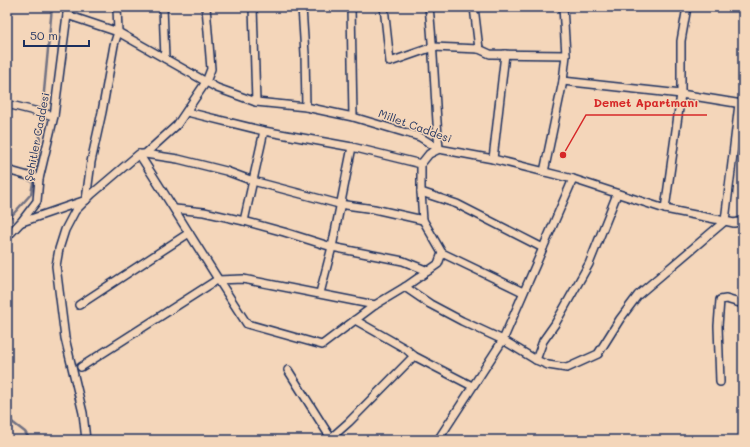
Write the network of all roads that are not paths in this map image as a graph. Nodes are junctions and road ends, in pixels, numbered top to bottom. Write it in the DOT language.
graph roads {
  1 [pos="67,7"];
  2 [pos="116,7"];
  3 [pos="163,7"];
  4 [pos="206,7"];
  5 [pos="252,7"];
  6 [pos="302,7"];
  7 [pos="351,7"];
  8 [pos="384,7"];
  9 [pos="429,7"];
  10 [pos="474,7"];
  11 [pos="563,7"];
  12 [pos="687,7"];
  13 [pos="67,16"];
  14 [pos="118,32"];
  15 [pos="433,47"];
  16 [pos="479,49"];
  17 [pos="505,54"];
  18 [pos="566,55"];
  19 [pos="165,58"];
  20 [pos="563,81"];
  21 [pos="206,82"];
  22 [pos="681,94"];
  23 [pos="256,102"];
  24 [pos="7,104"];
  25 [pos="741,104"];
  26 [pos="306,107"];
  27 [pos="187,112"];
  28 [pos="54,116"];
  29 [pos="353,117"];
  30 [pos="264,132"];
  31 [pos="352,147"];
  32 [pos="439,149"];
  33 [pos="142,154"];
  34 [pos="493,159"];
  35 [pos="420,164"];
  36 [pos="7,170"];
  37 [pos="544,172"];
  38 [pos="573,178"];
  39 [pos="39,179"];
  40 [pos="253,181"];
  41 [pos="421,192"];
  42 [pos="617,194"];
  43 [pos="86,200"];
  44 [pos="339,204"];
  45 [pos="175,209"];
  46 [pos="665,209"];
  47 [pos="423,220"];
  48 [pos="244,221"];
  49 [pos="725,221"];
  50 [pos="743,221"];
  51 [pos="21,222"];
  52 [pos="189,233"];
  53 [pos="7,237"];
  54 [pos="332,247"];
  55 [pos="543,248"];
  56 [pos="442,253"];
  57 [pos="428,271"];
  58 [pos="218,280"];
  59 [pos="405,287"];
  60 [pos="523,292"];
  61 [pos="320,293"];
  62 [pos="743,304"];
  63 [pos="79,305"];
  64 [pos="374,305"];
  65 [pos="355,320"];
  66 [pos="503,340"];
  67 [pos="414,356"];
  68 [pos="536,360"];
  69 [pos="80,367"];
  70 [pos="288,370"];
  71 [pos="720,382"];
  72 [pos="472,386"];
  73 [pos="331,439"];
  74 [pos="86,440"];
  75 [pos="438,440"];
  1 -- 13 [label="street, Şehitler Caddesi"];
  2 -- 14 [label="street"];
  3 -- 19 [label="street"];
  4 -- 21 [label="street"];
  5 -- 23 [label="street"];
  6 -- 26 [label="street"];
  7 -- 29 [label="street"];
  8 -- 15 [label="street"];
  9 -- 15 [label="street"];
  10 -- 16 [label="street"];
  11 -- 18 [label="street"];
  12 -- 22 [label="street"];
  13 -- 14 [label="street, Millet Caddesi"];
  13 -- 28 [label="street, Şehitler Caddesi"];
  14 -- 19 [label="street, Millet Caddesi"];
  14 -- 43 [label="street"];
  15 -- 16 [label="street"];
  15 -- 32 [label="street"];
  16 -- 17 [label="street"];
  17 -- 18 [label="street"];
  17 -- 34 [label="street"];
  18 -- 20 [label="street"];
  19 -- 21 [label="street, Millet Caddesi"];
  20 -- 22 [label="street"];
  20 -- 37 [label="street"];
  21 -- 23 [label="street, Millet Caddesi"];
  21 -- 27 [label="street"];
  22 -- 25 [label="street"];
  22 -- 46 [label="street"];
  23 -- 26 [label="street, Millet Caddesi"];
  24 -- 28 [label="street"];
  25 -- 49 [label="street"];
  26 -- 29 [label="street, Millet Caddesi"];
  27 -- 30 [label="street"];
  27 -- 33 [label="street"];
  28 -- 39 [label="street, Şehitler Caddesi"];
  29 -- 32 [label="street, Millet Caddesi"];
  30 -- 31 [label="street"];
  30 -- 40 [label="street"];
  31 -- 35 [label="street"];
  31 -- 44 [label="street"];
  32 -- 34 [label="street, Millet Caddesi"];
  32 -- 35 [label="street"];
  33 -- 40 [label="street"];
  33 -- 43 [label="street"];
  33 -- 45 [label="street"];
  34 -- 37 [label="street, Millet Caddesi"];
  35 -- 41 [label="street"];
  36 -- 39 [label="street"];
  37 -- 38 [label="street, Millet Caddesi"];
  38 -- 42 [label="street, Millet Caddesi"];
  38 -- 55 [label="street"];
  39 -- 51 [label="street, Şehitler Caddesi"];
  40 -- 44 [label="street"];
  40 -- 48 [label="street"];
  41 -- 47 [label="street"];
  41 -- 55 [label="street"];
  42 -- 46 [label="street, Millet Caddesi"];
  42 -- 68 [label="street"];
  43 -- 51 [label="street"];
  43 -- 74 [label="street"];
  44 -- 47 [label="street"];
  44 -- 54 [label="street"];
  45 -- 48 [label="street"];
  45 -- 52 [label="street"];
  46 -- 49 [label="street, Millet Caddesi"];
  47 -- 56 [label="street"];
  48 -- 54 [label="street"];
  49 -- 50 [label="street, Millet Caddesi"];
  49 -- 68 [label="street"];
  51 -- 53 [label="street, Şehitler Caddesi"];
  52 -- 58 [label="street"];
  52 -- 63 [label="street"];
  54 -- 57 [label="street"];
  54 -- 61 [label="street"];
  55 -- 60 [label="street"];
  56 -- 57 [label="street"];
  56 -- 60 [label="street"];
  57 -- 59 [label="street"];
  58 -- 61 [label="street"];
  58 -- 65 [label="street"];
  58 -- 69 [label="street"];
  59 -- 64 [label="street"];
  59 -- 66 [label="street"];
  60 -- 66 [label="street"];
  61 -- 64 [label="street"];
  62 -- 71 [label="street"];
  64 -- 65 [label="street"];
  65 -- 67 [label="street"];
  66 -- 68 [label="street"];
  66 -- 72 [label="street"];
  67 -- 72 [label="street"];
  67 -- 73 [label="street"];
  70 -- 73 [label="street"];
  72 -- 75 [label="street"];
}
